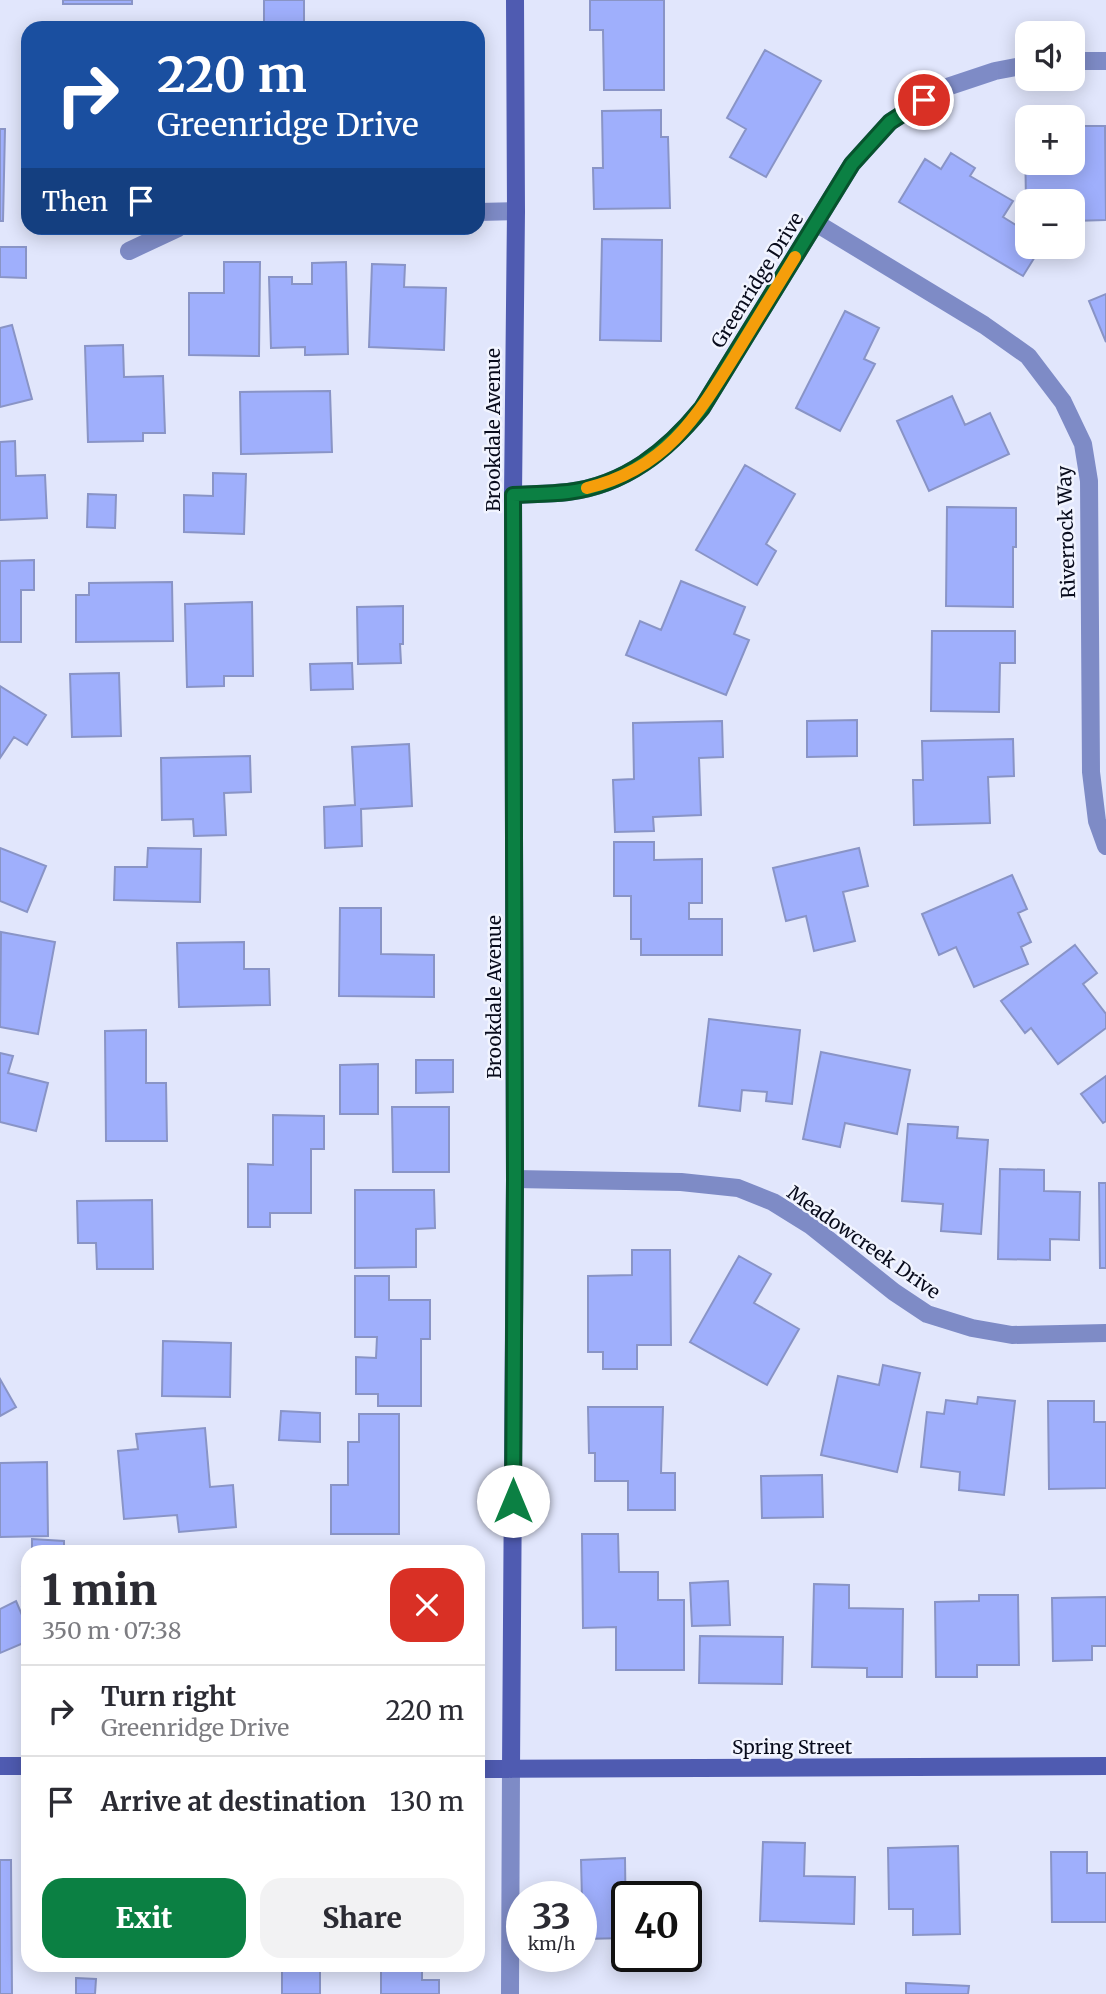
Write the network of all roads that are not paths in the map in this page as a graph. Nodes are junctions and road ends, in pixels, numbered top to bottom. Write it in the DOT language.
graph roads {
  1 [pos="515,0"];
  2 [pos="1085,61"];
  3 [pos="1106,61"];
  4 [pos="1015,67"];
  5 [pos="516,211"];
  6 [pos="485,212"];
  7 [pos="816,223"];
  8 [pos="163,235"];
  9 [pos="129,251"];
  10 [pos="1098,481"];
  11 [pos="513,495"];
  12 [pos="1106,846"];
  13 [pos="515,1179"];
  14 [pos="1106,1333"];
  15 [pos="0,1766"];
  16 [pos="21,1766"];
  17 [pos="1106,1766"];
  18 [pos="485,1769"];
  19 [pos="511,1769"];
  20 [pos="510,1994"];
  1 -- 5 [label="street, Brookdale Avenue"];
  2 -- 3 [label="street"];
  4 -- 7 [label="street, Greenridge Drive"];
  5 -- 6 [label="street"];
  5 -- 11 [label="street, Brookdale Avenue"];
  7 -- 10 [label="street, Riverrock Way"];
  7 -- 11 [label="street, Greenridge Drive"];
  8 -- 9 [label="street"];
  10 -- 12 [label="street, Riverrock Way"];
  11 -- 13 [label="street, Brookdale Avenue"];
  13 -- 14 [label="street, Meadowcreek Drive"];
  13 -- 19 [label="street, Brookdale Avenue"];
  15 -- 16 [label="street"];
  17 -- 19 [label="street, Spring Street"];
  18 -- 19 [label="street, Spring Street"];
  19 -- 20 [label="street, Brookdale Avenue"];
}
